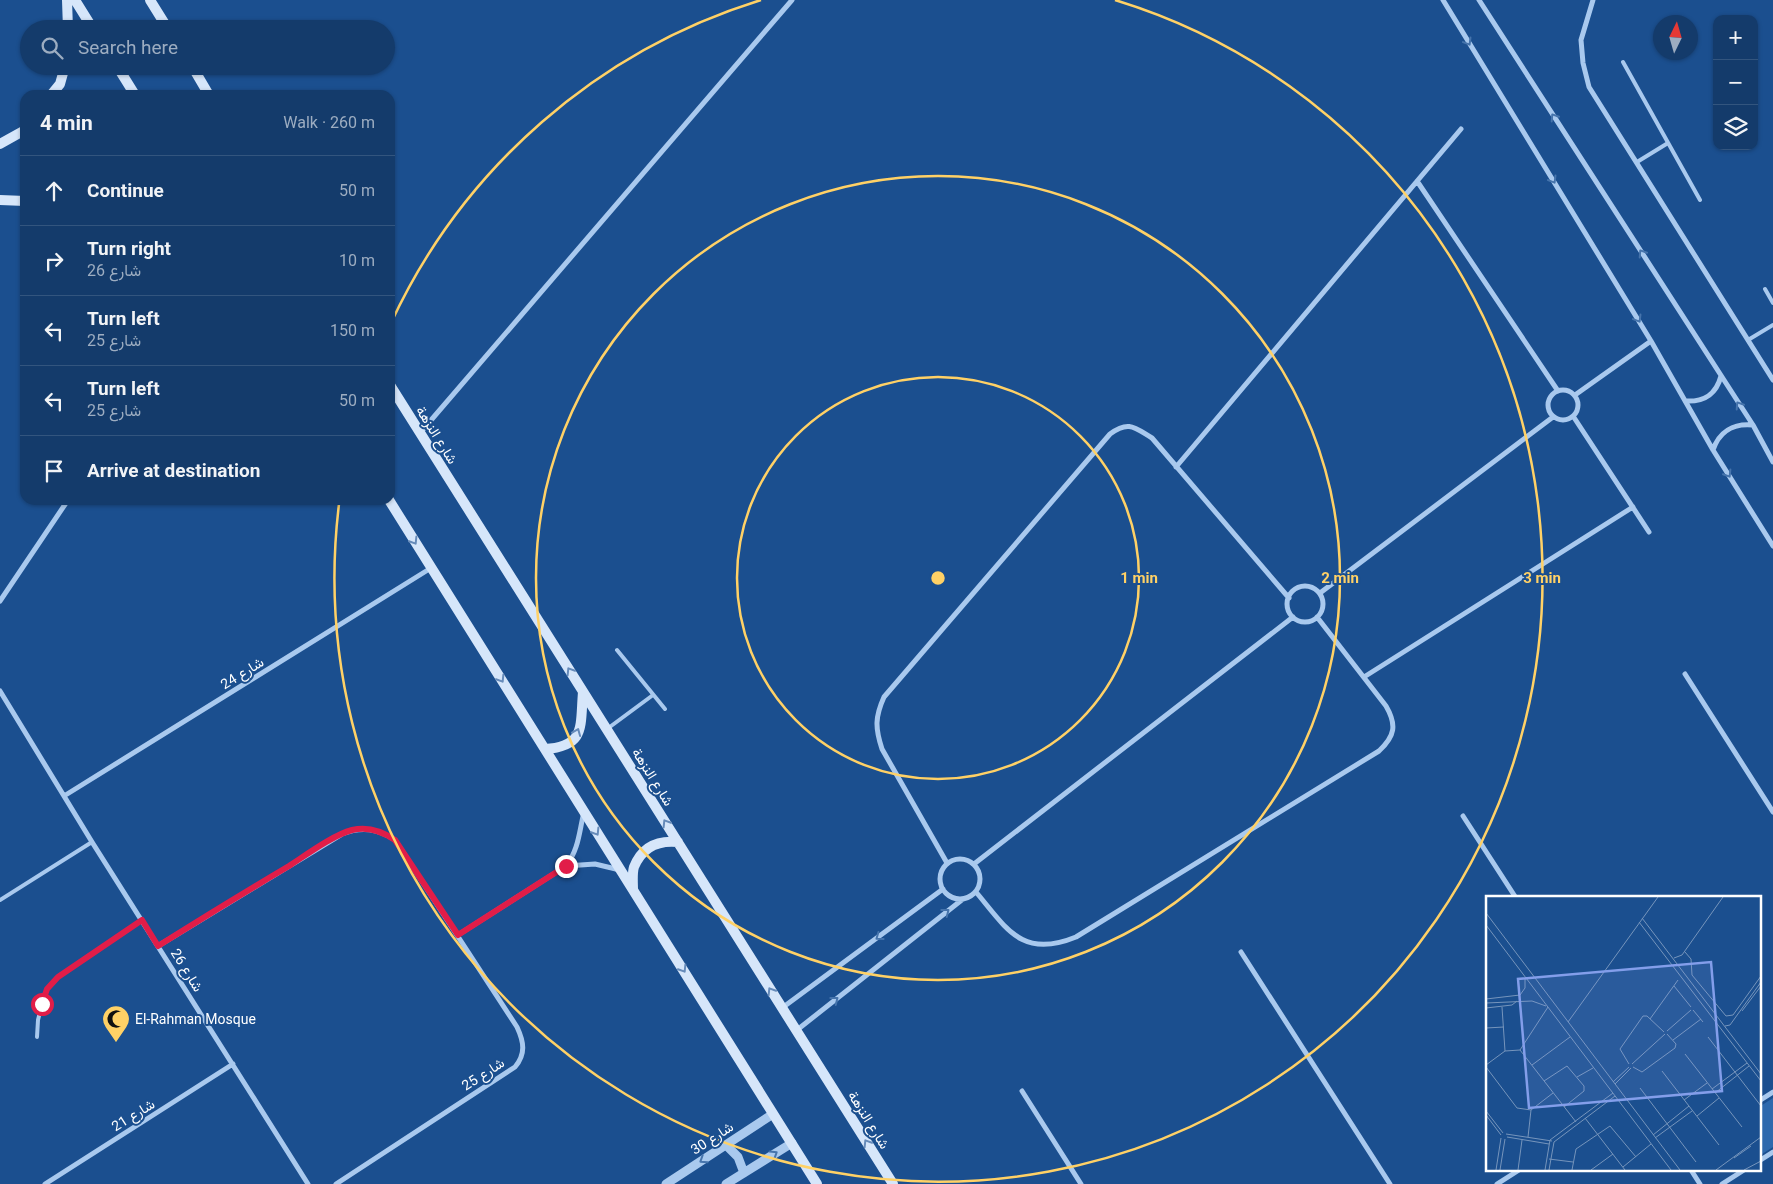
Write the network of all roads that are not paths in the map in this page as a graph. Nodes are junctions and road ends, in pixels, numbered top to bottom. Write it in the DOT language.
graph roads {
  1 [pos="67,0"];
  2 [pos="75,0"];
  3 [pos="150,0"];
  4 [pos="792,0"];
  5 [pos="1443,0"];
  6 [pos="1480,0"];
  7 [pos="1593,0"];
  8 [pos="68,20"];
  9 [pos="87,20"];
  10 [pos="162,20"];
  11 [pos="1623,62"];
  12 [pos="62,75"];
  13 [pos="123,75"];
  14 [pos="198,75"];
  15 [pos="56,90"];
  16 [pos="132,90"];
  17 [pos="207,90"];
  18 [pos="1461,129"];
  19 [pos="20,133"];
  20 [pos="1668,143"];
  21 [pos="0,144"];
  22 [pos="1637,162"];
  23 [pos="1417,181"];
  24 [pos="0,200"];
  25 [pos="1700,200"];
  26 [pos="20,201"];
  27 [pos="1765,290"];
  28 [pos="1773,303"];
  29 [pos="1773,325"];
  30 [pos="1651,340"];
  31 [pos="1748,340"];
  32 [pos="1721,376"];
  33 [pos="1773,380"];
  34 [pos="1558,391"];
  35 [pos="395,393"];
  36 [pos="1574,395"];
  37 [pos="1685,401"];
  38 [pos="1573,416"];
  39 [pos="1553,417"];
  40 [pos="1752,426"];
  41 [pos="420,433"];
  42 [pos="1713,450"];
  43 [pos="1773,462"];
  44 [pos="1176,467"];
  45 [pos="65,505"];
  46 [pos="391,505"];
  47 [pos="1633,507"];
  48 [pos="1648,532"];
  49 [pos="1773,546"];
  50 [pos="431,568"];
  51 [pos="1320,593"];
  52 [pos="1289,598"];
  53 [pos="0,601"];
  54 [pos="1293,617"];
  55 [pos="1318,618"];
  56 [pos="617,650"];
  57 [pos="1685,674"];
  58 [pos="1364,677"];
  59 [pos="0,691"];
  60 [pos="583,692"];
  61 [pos="653,694"];
  62 [pos="665,709"];
  63 [pos="607,728"];
  64 [pos="545,749"];
  65 [pos="64,796"];
  66 [pos="584,812"];
  67 [pos="1773,812"];
  68 [pos="1463,816"];
  69 [pos="92,842"];
  70 [pos="678,842"];
  71 [pos="947,864"];
  72 [pos="974,864"];
  73 [pos="566,866"];
  74 [pos="621,871"];
  75 [pos="943,889"];
  76 [pos="633,890"];
  77 [pos="976,892"];
  78 [pos="1515,896"];
  79 [pos="963,899"];
  80 [pos="0,900"];
  81 [pos="142,920"];
  82 [pos="458,935"];
  83 [pos="158,946"];
  84 [pos="1242,952"];
  85 [pos="782,1008"];
  86 [pos="796,1030"];
  87 [pos="37,1037"];
  88 [pos="233,1064"];
  89 [pos="1022,1091"];
  90 [pos="1773,1092"];
  91 [pos="1760,1100"];
  92 [pos="773,1114"];
  93 [pos="792,1143"];
  94 [pos="726,1145"];
  95 [pos="1773,1152"];
  96 [pos="1760,1160"];
  97 [pos="1516,1172"];
  98 [pos="1692,1172"];
  99 [pos="1741,1172"];
  100 [pos="744,1173"];
  101 [pos="45,1184"];
  102 [pos="308,1184"];
  103 [pos="336,1184"];
  104 [pos="666,1184"];
  105 [pos="726,1184"];
  106 [pos="817,1184"];
  107 [pos="894,1184"];
  108 [pos="1081,1184"];
  109 [pos="1390,1184"];
  110 [pos="1497,1184"];
  111 [pos="1700,1184"];
  112 [pos="1722,1184"];
  1 -- 8 [label="main road"];
  2 -- 9 [label="main road"];
  3 -- 10 [label="main road"];
  4 -- 41 [label="street"];
  5 -- 30 [label="street, one-way"];
  32 -- 6 [label="street, one-way"];
  7 -- 22 [label="street"];
  11 -- 20 [label="lane"];
  12 -- 15 [label="main road"];
  13 -- 16 [label="main road"];
  14 -- 17 [label="main road"];
  18 -- 23 [label="street"];
  19 -- 21 [label="main road"];
  20 -- 22 [label="lane"];
  20 -- 25 [label="lane"];
  22 -- 31 [label="street"];
  23 -- 34 [label="street"];
  23 -- 44 [label="street"];
  24 -- 26 [label="main road"];
  27 -- 28 [label="lane"];
  29 -- 31 [label="lane"];
  30 -- 36 [label="street"];
  30 -- 37 [label="street"];
  31 -- 33 [label="street"];
  32 -- 37 [label="street"];
  40 -- 32 [label="street, one-way"];
  34 -- 36 [label="street"];
  34 -- 39 [label="street"];
  35 -- 41 [label="main road, شارع النزهة"];
  36 -- 38 [label="street"];
  37 -- 42 [label="street"];
  38 -- 39 [label="street"];
  38 -- 47 [label="street"];
  39 -- 51 [label="street"];
  40 -- 42 [label="street"];
  40 -- 43 [label="street"];
  60 -- 41 [label="main road, شارع النزهة, one-way"];
  42 -- 49 [label="street, one-way"];
  44 -- 52 [label="street"];
  44 -- 71 [label="street"];
  45 -- 53 [label="street"];
  46 -- 50 [label="main road, one-way"];
  47 -- 48 [label="street"];
  47 -- 58 [label="street"];
  50 -- 64 [label="main road, one-way"];
  50 -- 65 [label="street, شارع 24"];
  51 -- 52 [label="street"];
  51 -- 55 [label="street"];
  52 -- 54 [label="street"];
  54 -- 55 [label="street"];
  54 -- 72 [label="street"];
  55 -- 58 [label="street"];
  56 -- 61 [label="lane"];
  57 -- 67 [label="street"];
  58 -- 77 [label="street"];
  59 -- 65 [label="street, شارع 26"];
  60 -- 63 [label="main road, شارع النزهة"];
  64 -- 60 [label="main road, one-way"];
  61 -- 62 [label="lane"];
  61 -- 63 [label="lane"];
  70 -- 63 [label="main road, شارع النزهة, one-way"];
  64 -- 66 [label="main road"];
  65 -- 69 [label="street, شارع 26"];
  66 -- 73 [label="street"];
  66 -- 74 [label="main road, one-way"];
  68 -- 78 [label="street"];
  69 -- 80 [label="lane"];
  69 -- 81 [label="street, شارع 26"];
  70 -- 76 [label="main road"];
  85 -- 70 [label="main road, شارع النزهة, one-way"];
  71 -- 72 [label="street"];
  71 -- 75 [label="street"];
  72 -- 77 [label="street"];
  73 -- 74 [label="street"];
  73 -- 82 [label="street"];
  74 -- 76 [label="main road"];
  75 -- 79 [label="street"];
  75 -- 85 [label="street, one-way"];
  76 -- 92 [label="main road, one-way"];
  77 -- 79 [label="street"];
  86 -- 79 [label="street, one-way"];
  81 -- 83 [label="street, شارع 26"];
  81 -- 87 [label="lane"];
  82 -- 83 [label="street, شارع 25"];
  82 -- 103 [label="street, شارع 25"];
  83 -- 88 [label="street, شارع 26"];
  84 -- 109 [label="street"];
  85 -- 86 [label="main road, شارع النزهة"];
  107 -- 86 [label="main road, شارع النزهة, one-way"];
  88 -- 101 [label="street, شارع 21"];
  88 -- 102 [label="street, شارع 26"];
  89 -- 108 [label="street"];
  90 -- 91 [label="street"];
  92 -- 93 [label="main road"];
  92 -- 94 [label="street, شارع 30"];
  100 -- 93 [label="street, one-way"];
  93 -- 106 [label="main road"];
  94 -- 100 [label="street"];
  94 -- 104 [label="street, شارع 30, one-way"];
  95 -- 96 [label="street"];
  97 -- 110 [label="street"];
  98 -- 111 [label="street"];
  99 -- 112 [label="street"];
  100 -- 105 [label="street"];
}
